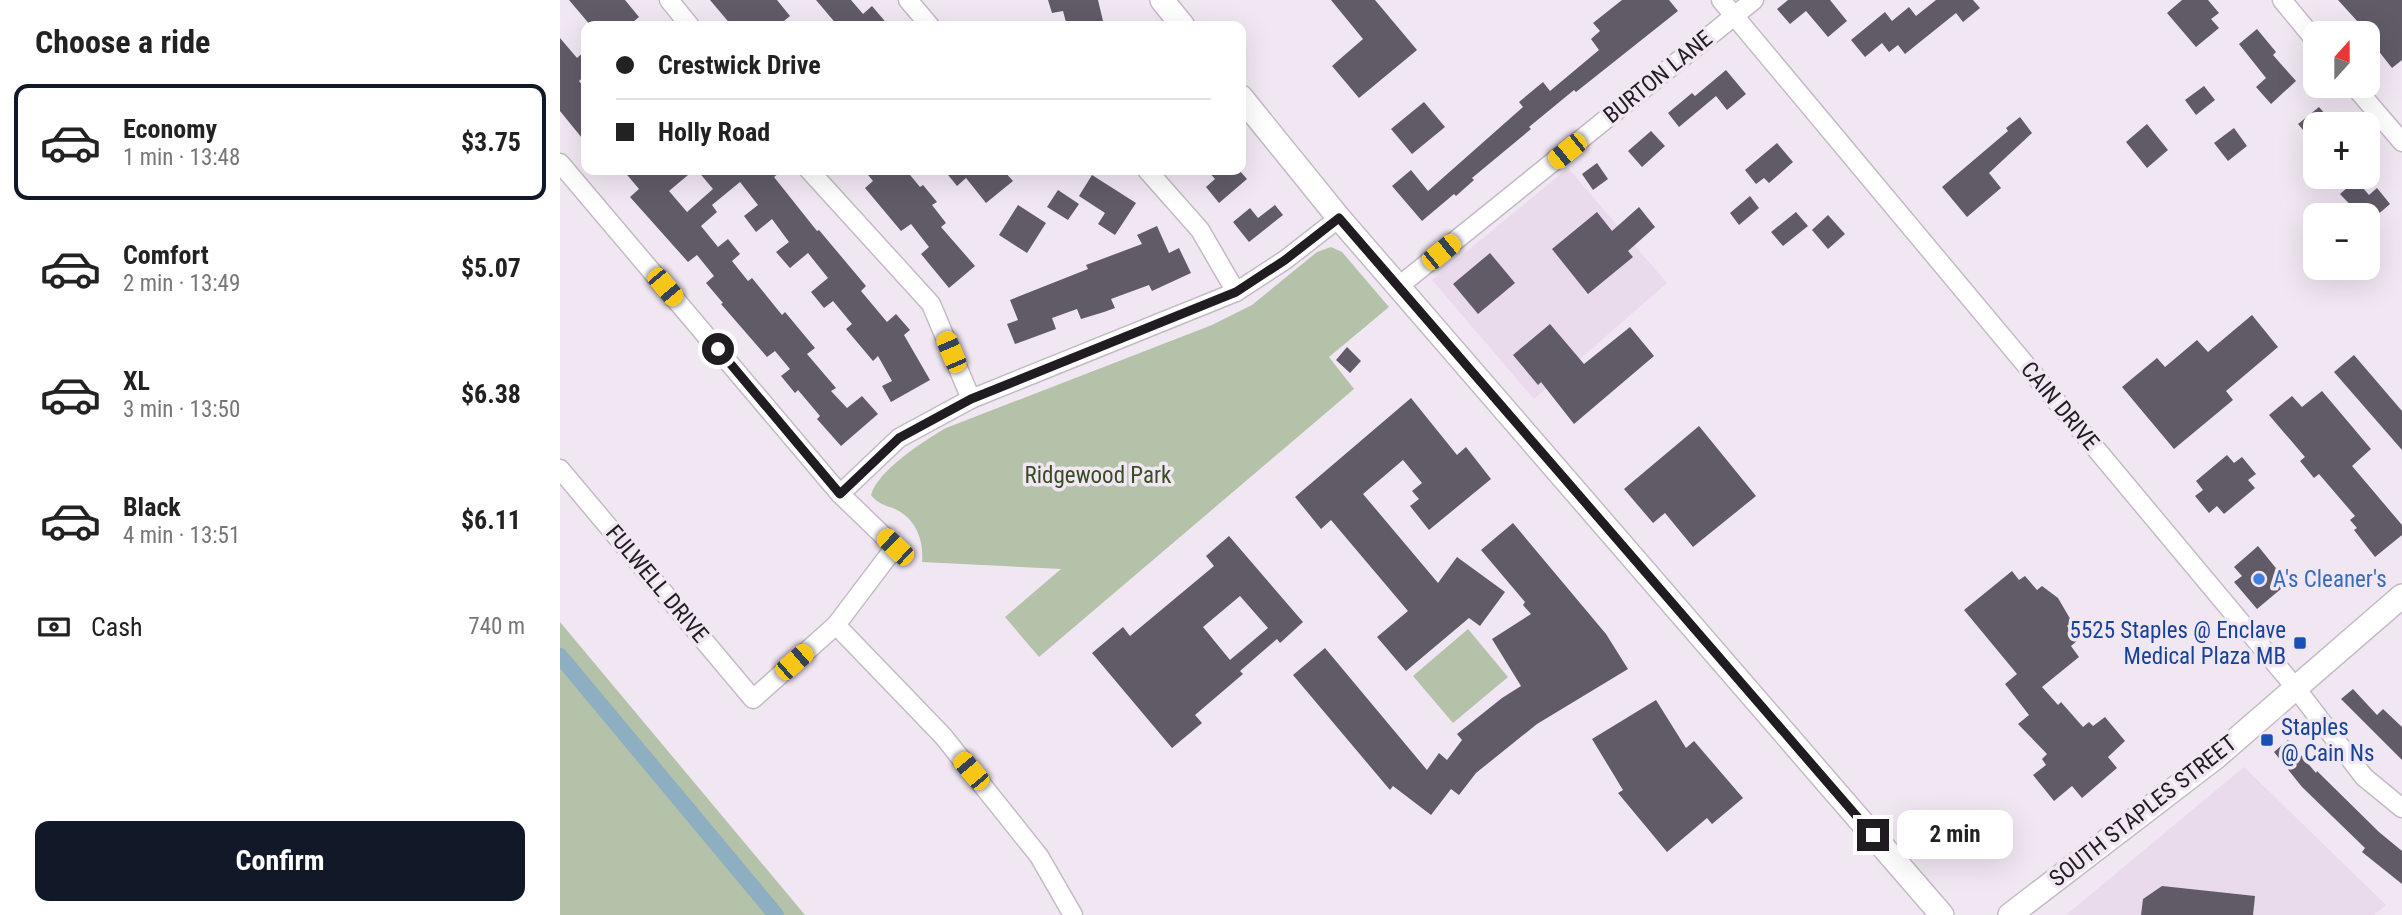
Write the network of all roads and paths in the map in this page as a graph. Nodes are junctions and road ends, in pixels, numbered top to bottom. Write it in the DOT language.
graph roads {
  1 [pos="669,0"];
  2 [pos="908,0"];
  3 [pos="1161,0"];
  4 [pos="1721,0"];
  5 [pos="1754,0"];
  6 [pos="2281,0"];
  7 [pos="1735,16"];
  8 [pos="686,21"];
  9 [pos="926,21"];
  10 [pos="1179,21"];
  11 [pos="2303,26"];
  12 [pos="2364,98"];
  13 [pos="1246,103"];
  14 [pos="2402,142"];
  15 [pos="560,163"];
  16 [pos="814,175"];
  17 [pos="1151,175"];
  18 [pos="1339,218"];
  19 [pos="1399,286"];
  20 [pos="1236,292"];
  21 [pos="971,399"];
  22 [pos="560,469"];
  23 [pos="840,494"];
  24 [pos="2402,596"];
  25 [pos="836,625"];
  26 [pos="2295,687"];
  27 [pos="2402,808"];
  28 [pos="1073,915"];
  29 [pos="1942,915"];
  30 [pos="2010,915"];
  1 -- 8 [label="street"];
  2 -- 9 [label="street"];
  3 -- 10 [label="main road"];
  4 -- 7 [label="street, CAIN DRIVE"];
  5 -- 7 [label="street, BURTON LANE"];
  6 -- 11 [label="street"];
  7 -- 19 [label="street, BURTON LANE"];
  7 -- 26 [label="street, CAIN DRIVE"];
  12 -- 14 [label="street"];
  13 -- 18 [label="main road"];
  15 -- 23 [label="street"];
  16 -- 21 [label="street"];
  17 -- 20 [label="street"];
  18 -- 19 [label="main road"];
  18 -- 20 [label="street"];
  19 -- 29 [label="main road"];
  20 -- 21 [label="street"];
  21 -- 23 [label="street"];
  22 -- 25 [label="street, FULWELL DRIVE"];
  23 -- 25 [label="street"];
  24 -- 26 [label="main road, SOUTH STAPLES STREET"];
  25 -- 28 [label="street"];
  26 -- 27 [label="street, CAIN DRIVE"];
  26 -- 30 [label="main road, SOUTH STAPLES STREET"];
}
